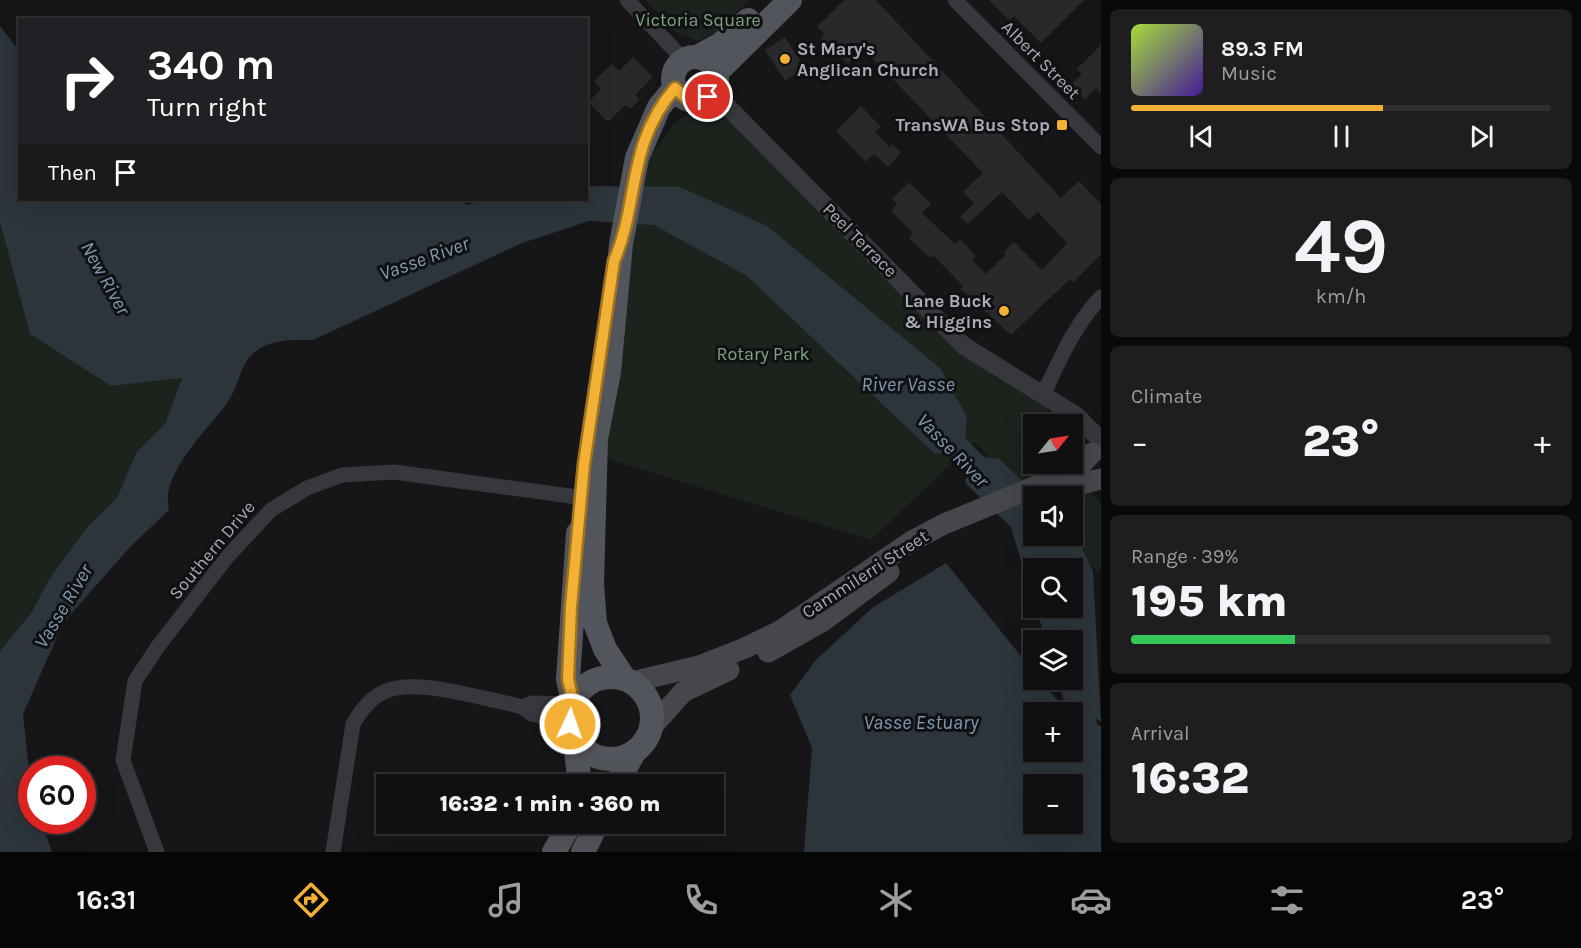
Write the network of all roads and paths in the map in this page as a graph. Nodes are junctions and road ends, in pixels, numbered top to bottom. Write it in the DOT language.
graph roads {
  1 [pos="627,0"];
  2 [pos="767,0"];
  3 [pos="790,0"];
  4 [pos="955,0"];
  5 [pos="690,58"];
  6 [pos="715,82"];
  7 [pos="682,94"];
  8 [pos="1101,147"];
  9 [pos="1101,297"];
  10 [pos="1044,393"];
  11 [pos="1098,445"];
  12 [pos="1101,479"];
  13 [pos="1050,486"];
  14 [pos="1069,486"];
  15 [pos="587,498"];
  16 [pos="1023,499"];
  17 [pos="974,518"];
  18 [pos="628,680"];
  19 [pos="572,716"];
  20 [pos="651,728"];
  21 [pos="635,751"];
  22 [pos="579,774"];
  23 [pos="622,774"];
  24 [pos="564,834"];
  25 [pos="592,834"];
  26 [pos="157,852"];
  27 [pos="333,852"];
  28 [pos="554,852"];
  29 [pos="583,852"];
  1 -- 5 [label="street"];
  2 -- 5 [label="main road"];
  3 -- 6 [label="main road"];
  4 -- 8 [label="street, Albert Street"];
  5 -- 6 [label="main road"];
  5 -- 7 [label="main road"];
  6 -- 7 [label="main road"];
  6 -- 10 [label="street, Peel Terrace"];
  7 -- 15 [label="main road"];
  9 -- 10 [label="street"];
  10 -- 11 [label="street, Peel Terrace"];
  11 -- 12 [label="main road"];
  11 -- 13 [label="main road, Cammilerri Street"];
  12 -- 14 [label="main road, Cammilerri Street"];
  15 -- 18 [label="main road"];
  15 -- 19 [label="main road"];
  15 -- 26 [label="street, Southern Drive"];
  16 -- 17 [label="main road, Cammilerri Street"];
  17 -- 18 [label="main road, Cammilerri Street"];
  17 -- 20 [label="main road, Cammilerri Street"];
  18 -- 19 [label="main road"];
  18 -- 20 [label="main road"];
  19 -- 21 [label="main road"];
  19 -- 22 [label="main road"];
  19 -- 27 [label="street"];
  20 -- 21 [label="main road"];
  21 -- 23 [label="main road"];
  24 -- 28 [label="main road"];
  25 -- 29 [label="main road"];
}
